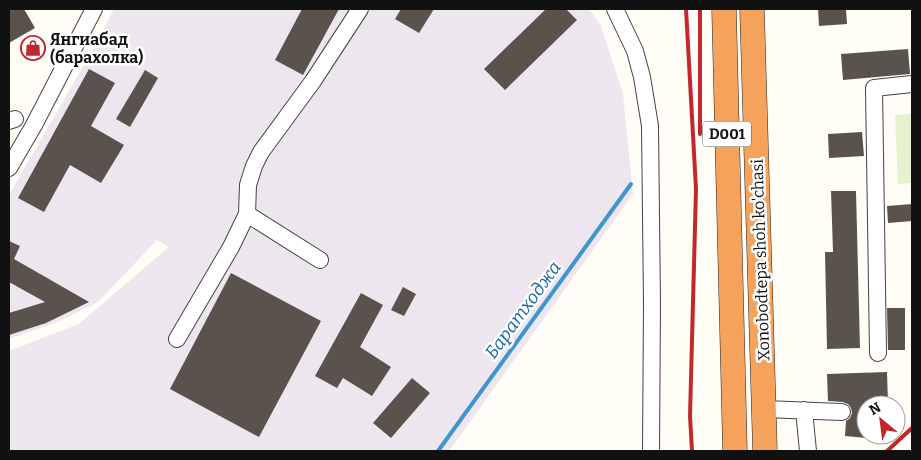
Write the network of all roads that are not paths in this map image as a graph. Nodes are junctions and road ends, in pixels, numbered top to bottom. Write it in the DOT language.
graph roads {
  1 [pos="94,9"];
  2 [pos="360,9"];
  3 [pos="615,9"];
  4 [pos="724,9"];
  5 [pos="752,9"];
  6 [pos="912,84"];
  7 [pos="9,168"];
  8 [pos="247,214"];
  9 [pos="320,260"];
  10 [pos="177,339"];
  11 [pos="878,353"];
  12 [pos="764,409"];
  13 [pos="804,410"];
  14 [pos="842,412"];
  15 [pos="651,451"];
  16 [pos="735,451"];
  17 [pos="765,451"];
  18 [pos="808,451"];
  1 -- 7 [label="street"];
  2 -- 8 [label="street"];
  3 -- 15 [label="street"];
  4 -- 16 [label="highway, Xonobodtepa shoh ko'chasi / D001"];
  5 -- 12 [label="highway, Xonobodtepa shoh ko'chasi / D001"];
  6 -- 11 [label="street"];
  8 -- 9 [label="street"];
  8 -- 10 [label="street"];
  12 -- 13 [label="street"];
  12 -- 17 [label="highway, Xonobodtepa shoh ko'chasi / D001"];
  13 -- 14 [label="street"];
  13 -- 18 [label="street"];
}
